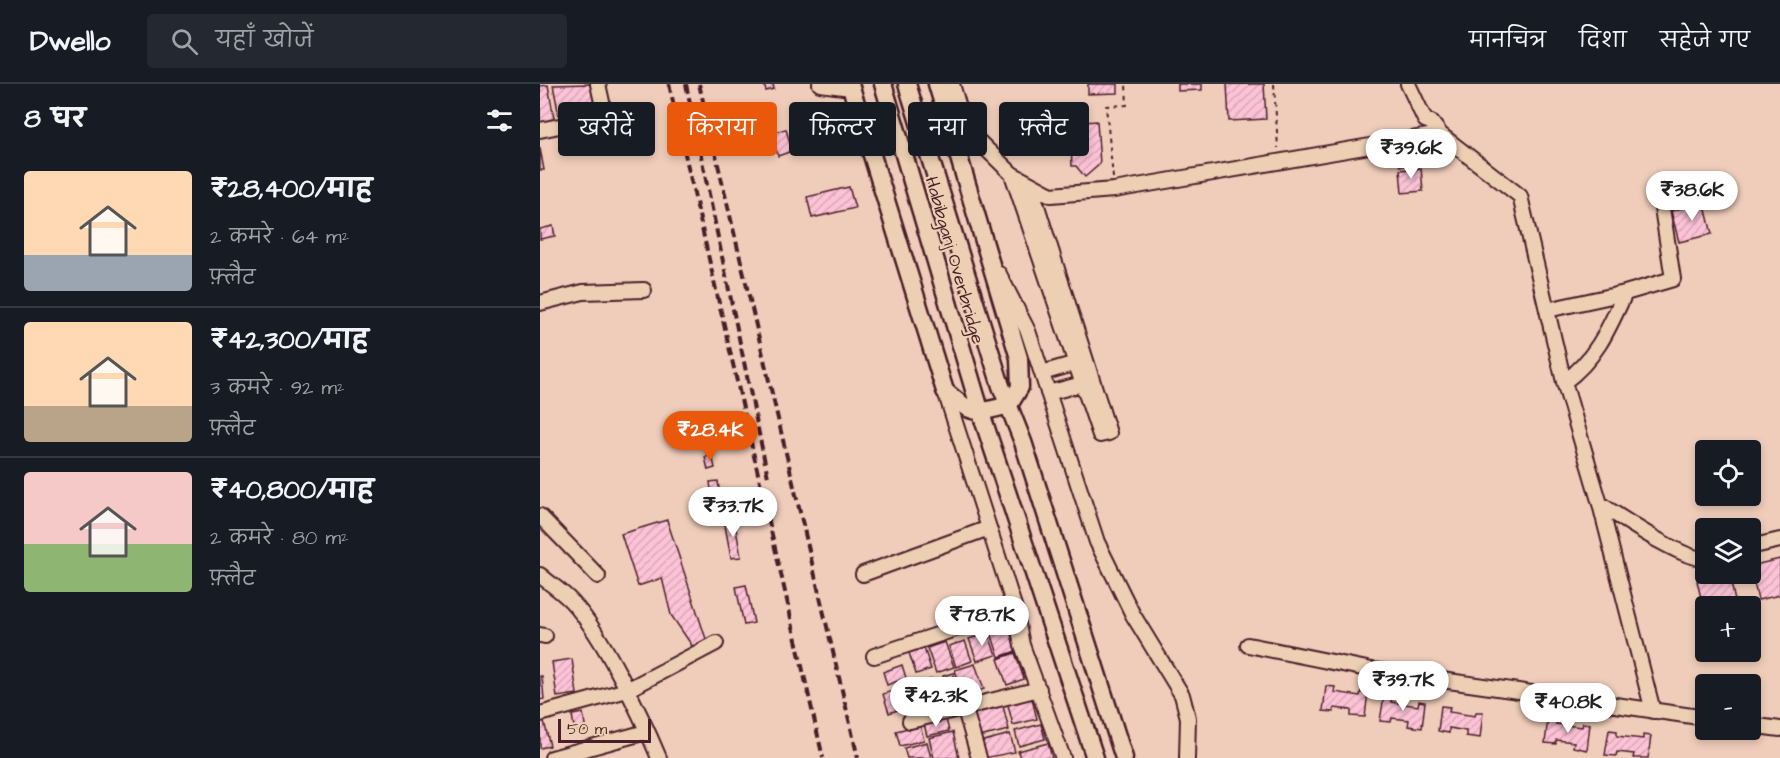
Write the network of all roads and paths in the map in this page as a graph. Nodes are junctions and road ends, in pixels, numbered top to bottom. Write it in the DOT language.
graph roads {
  1 [pos="598,84"];
  2 [pos="820,84"];
  3 [pos="883,84"];
  4 [pos="907,84"];
  5 [pos="937,84"];
  6 [pos="952,84"];
  7 [pos="1126,84"];
  8 [pos="1274,84"];
  9 [pos="1408,84"];
  10 [pos="1417,84"];
  11 [pos="851,86"];
  12 [pos="1431,122"];
  13 [pos="540,130"];
  14 [pos="1440,134"];
  15 [pos="1279,163"];
  16 [pos="1012,174"];
  17 [pos="1031,187"];
  18 [pos="1114,190"];
  19 [pos="1662,208"];
  20 [pos="986,248"];
  21 [pos="644,290"];
  22 [pos="1625,293"];
  23 [pos="540,303"];
  24 [pos="1547,310"];
  25 [pos="1080,362"];
  26 [pos="1042,373"];
  27 [pos="1564,382"];
  28 [pos="945,391"];
  29 [pos="1048,393"];
  30 [pos="1009,405"];
  31 [pos="981,413"];
  32 [pos="1600,504"];
  33 [pos="540,516"];
  34 [pos="989,528"];
  35 [pos="1780,540"];
  36 [pos="1761,544"];
  37 [pos="1695,558"];
  38 [pos="864,574"];
  39 [pos="598,576"];
  40 [pos="541,578"];
  41 [pos="1015,609"];
  42 [pos="716,642"];
  43 [pos="1248,645"];
  44 [pos="874,656"];
  45 [pos="1039,689"];
  46 [pos="627,690"];
  47 [pos="964,706"];
  48 [pos="1653,711"];
  49 [pos="540,714"];
  50 [pos="1695,717"];
  51 [pos="910,721"];
  52 [pos="1761,726"];
  53 [pos="1780,729"];
  54 [pos="646,732"];
  55 [pos="552,758"];
  56 [pos="659,758"];
  57 [pos="979,758"];
  58 [pos="1063,758"];
  59 [pos="1095,758"];
  60 [pos="1124,758"];
  61 [pos="1187,758"];
  1 -- 13 [label="street"];
  2 -- 11 [label="street"];
  3 -- 31 [label="main road, Habibganj Overbridge"];
  4 -- 30 [label="main road, Habibganj Overbridge"];
  5 -- 20 [label="main road"];
  6 -- 16 [label="street"];
  7 -- 18 [label="path"];
  8 -- 15 [label="path"];
  9 -- 12 [label="street"];
  10 -- 12 [label="street"];
  11 -- 28 [label="main road"];
  12 -- 14 [label="street"];
  14 -- 15 [label="street"];
  14 -- 24 [label="street"];
  15 -- 18 [label="street"];
  16 -- 17 [label="street"];
  16 -- 25 [label="street"];
  17 -- 18 [label="street"];
  17 -- 25 [label="street"];
  19 -- 22 [label="street"];
  20 -- 26 [label="street"];
  20 -- 30 [label="main road"];
  21 -- 23 [label="street"];
  22 -- 24 [label="street"];
  22 -- 27 [label="street"];
  24 -- 27 [label="street"];
  25 -- 26 [label="street"];
  25 -- 29 [label="street"];
  26 -- 29 [label="street"];
  27 -- 32 [label="street"];
  28 -- 31 [label="main road"];
  28 -- 34 [label="street"];
  29 -- 61 [label="street"];
  30 -- 31 [label="main road"];
  30 -- 60 [label="main road, Habibganj Overbridge"];
  31 -- 59 [label="main road, Habibganj Overbridge"];
  32 -- 37 [label="street"];
  32 -- 48 [label="street"];
  33 -- 39 [label="street"];
  34 -- 38 [label="street"];
  34 -- 41 [label="street"];
  35 -- 36 [label="street"];
  40 -- 46 [label="street"];
  41 -- 44 [label="street"];
  41 -- 45 [label="street"];
  42 -- 46 [label="street"];
  43 -- 48 [label="street"];
  45 -- 47 [label="street"];
  45 -- 58 [label="street"];
  46 -- 49 [label="street"];
  46 -- 54 [label="street"];
  47 -- 51 [label="street"];
  47 -- 57 [label="street"];
  48 -- 50 [label="street"];
  52 -- 53 [label="street"];
  54 -- 55 [label="street"];
  54 -- 56 [label="street"];
}
